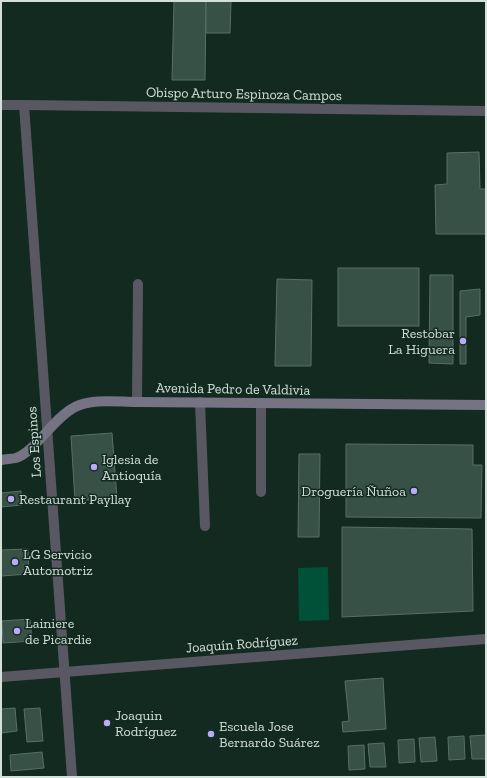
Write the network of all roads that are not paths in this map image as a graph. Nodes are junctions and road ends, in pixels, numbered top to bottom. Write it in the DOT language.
graph roads {
  1 [pos="1,105"];
  2 [pos="24,105"];
  3 [pos="486,111"];
  4 [pos="138,284"];
  5 [pos="137,402"];
  6 [pos="200,402"];
  7 [pos="262,403"];
  8 [pos="486,406"];
  9 [pos="48,429"];
  10 [pos="1,460"];
  11 [pos="261,492"];
  12 [pos="205,526"];
  13 [pos="486,639"];
  14 [pos="64,672"];
  15 [pos="1,677"];
  16 [pos="72,777"];
  1 -- 2 [label="street, Obispo Arturo Espinoza Campos"];
  2 -- 3 [label="street, Obispo Arturo Espinoza Campos"];
  2 -- 9 [label="street, Los Espinos"];
  4 -- 5 [label="street"];
  5 -- 6 [label="main road, Avenida Pedro de Valdivia"];
  5 -- 9 [label="main road, Avenida Pedro de Valdivia"];
  6 -- 7 [label="main road, Avenida Pedro de Valdivia"];
  6 -- 12 [label="street"];
  7 -- 8 [label="main road, Avenida Pedro de Valdivia"];
  7 -- 11 [label="street"];
  9 -- 10 [label="main road, Avenida Pedro de Valdivia"];
  9 -- 14 [label="street, Los Espinos"];
  13 -- 14 [label="street, Joaquín Rodríguez"];
  14 -- 15 [label="street, Joaquín Rodríguez"];
  14 -- 16 [label="street, Los Espinos"];
}
